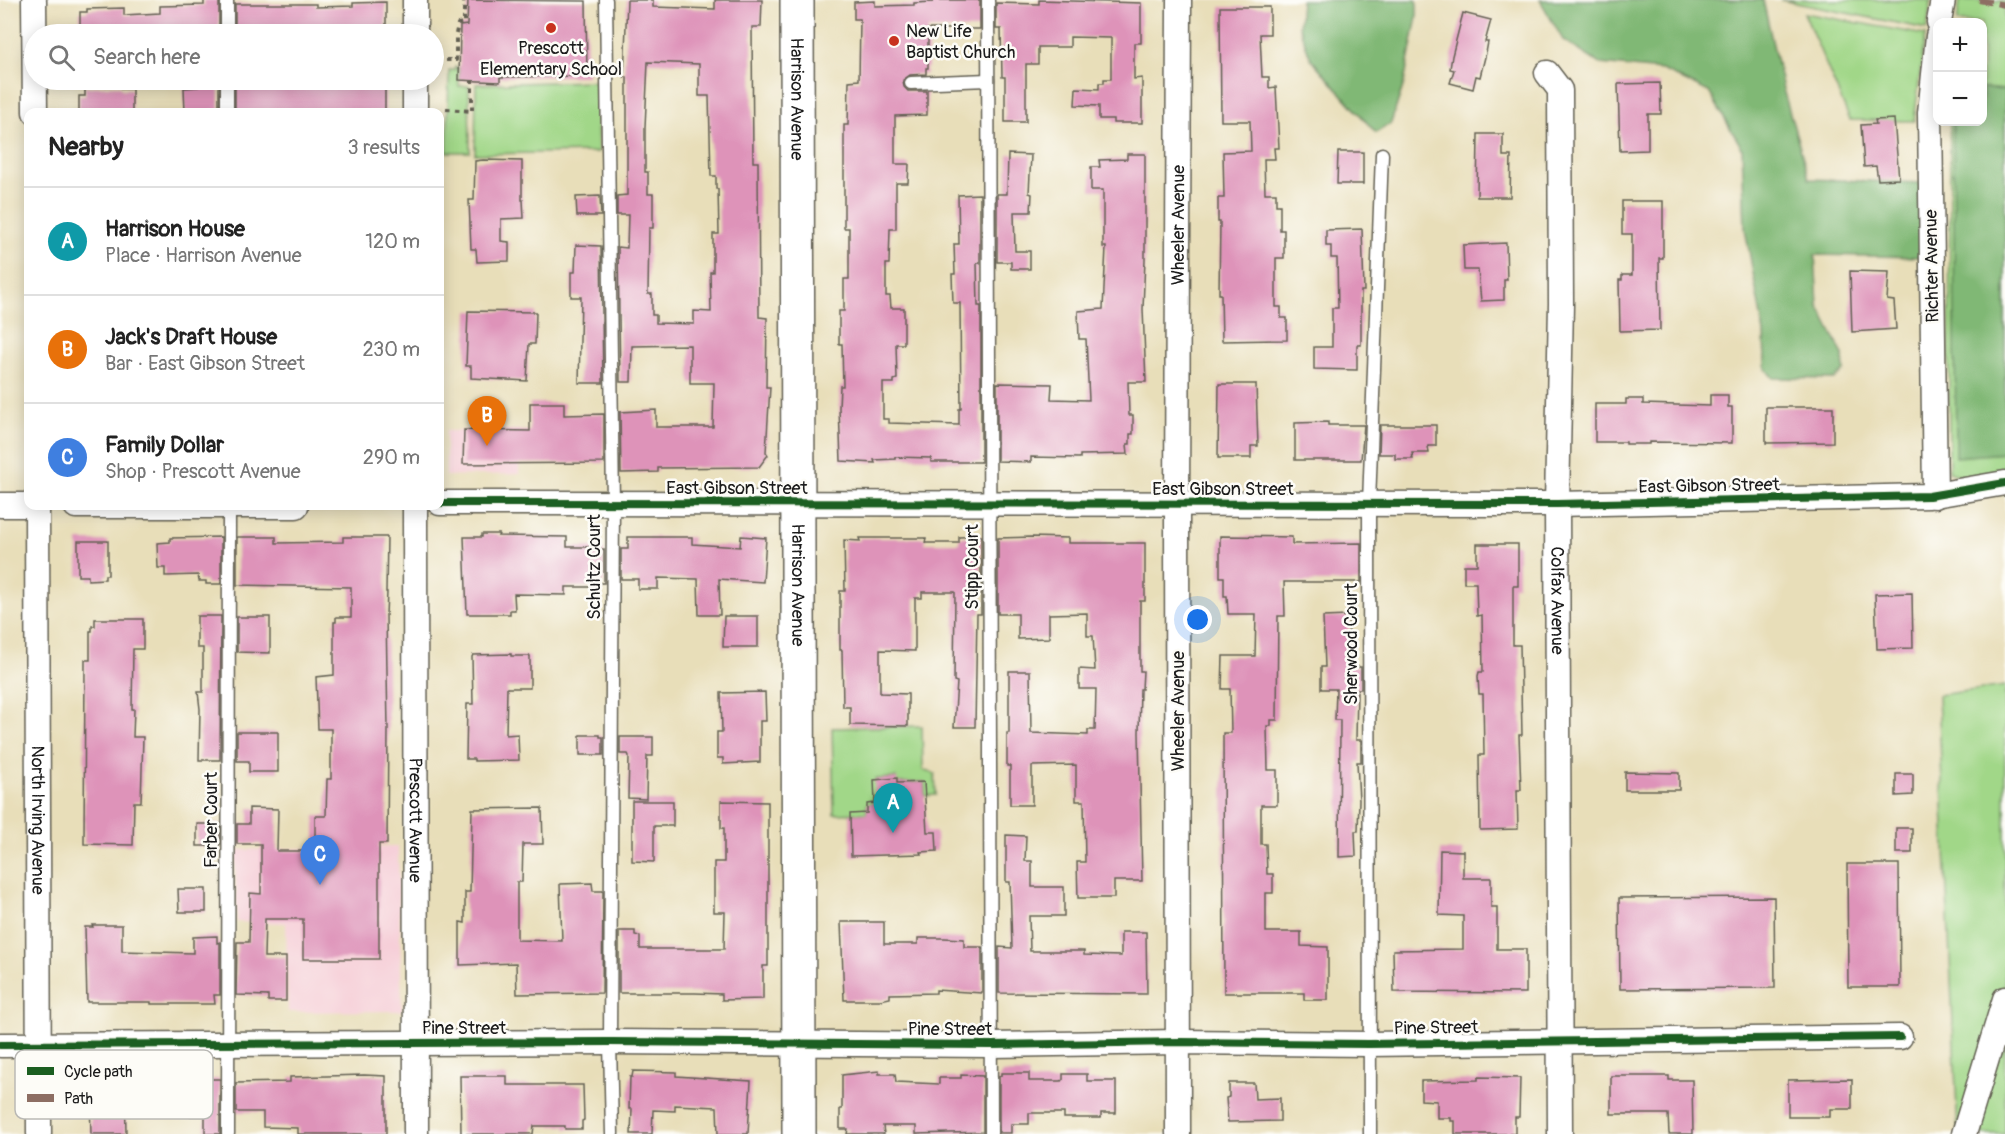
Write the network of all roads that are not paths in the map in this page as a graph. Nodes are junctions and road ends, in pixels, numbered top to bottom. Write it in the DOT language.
graph roads {
  1 [pos="34,0"];
  2 [pos="226,0"];
  3 [pos="415,0"];
  4 [pos="606,0"];
  5 [pos="797,0"];
  6 [pos="988,0"];
  7 [pos="1179,0"];
  8 [pos="1943,0"];
  9 [pos="1940,18"];
  10 [pos="34,24"];
  11 [pos="227,24"];
  12 [pos="415,24"];
  13 [pos="1934,72"];
  14 [pos="1547,73"];
  15 [pos="988,80"];
  16 [pos="911,82"];
  17 [pos="35,90"];
  18 [pos="227,90"];
  19 [pos="415,90"];
  20 [pos="35,108"];
  21 [pos="227,108"];
  22 [pos="415,108"];
  23 [pos="1382,154"];
  24 [pos="2005,483"];
  25 [pos="1935,496"];
  26 [pos="444,503"];
  27 [pos="613,503"];
  28 [pos="798,503"];
  29 [pos="1369,503"];
  30 [pos="1177,504"];
  31 [pos="1557,504"];
  32 [pos="0,505"];
  33 [pos="24,505"];
  34 [pos="989,505"];
  35 [pos="37,510"];
  36 [pos="229,510"];
  37 [pos="415,510"];
  38 [pos="2005,999"];
  39 [pos="1900,1037"];
  40 [pos="1560,1041"];
  41 [pos="610,1042"];
  42 [pos="1178,1042"];
  43 [pos="416,1043"];
  44 [pos="799,1043"];
  45 [pos="1369,1044"];
  46 [pos="0,1045"];
  47 [pos="39,1045"];
  48 [pos="228,1045"];
  49 [pos="991,1045"];
  50 [pos="39,1050"];
  51 [pos="228,1134"];
  52 [pos="416,1134"];
  53 [pos="612,1134"];
  54 [pos="799,1134"];
  55 [pos="991,1134"];
  56 [pos="1178,1134"];
  57 [pos="1370,1134"];
  58 [pos="1560,1134"];
  59 [pos="1964,1134"];
  1 -- 10 [label="street"];
  2 -- 11 [label="lane"];
  3 -- 12 [label="street"];
  4 -- 27 [label="lane, Schultz Court"];
  5 -- 28 [label="main road, Harrison Avenue"];
  6 -- 15 [label="lane, Stipp Court"];
  7 -- 30 [label="street, Wheeler Avenue"];
  8 -- 9 [label="street"];
  13 -- 25 [label="street, Richter Avenue"];
  14 -- 31 [label="street, Colfax Avenue"];
  15 -- 16 [label="lane"];
  15 -- 34 [label="lane, Stipp Court"];
  17 -- 20 [label="street"];
  18 -- 21 [label="lane"];
  19 -- 22 [label="street"];
  23 -- 29 [label="lane, Sherwood Court"];
  24 -- 25 [label="street, East Gibson Street"];
  25 -- 31 [label="street, East Gibson Street"];
  26 -- 27 [label="street, East Gibson Street"];
  27 -- 28 [label="street, East Gibson Street"];
  27 -- 41 [label="lane, Schultz Court"];
  28 -- 34 [label="street, East Gibson Street"];
  28 -- 44 [label="main road, Harrison Avenue"];
  29 -- 30 [label="street, East Gibson Street"];
  29 -- 31 [label="street, East Gibson Street"];
  29 -- 45 [label="lane, Sherwood Court"];
  30 -- 34 [label="street, East Gibson Street"];
  30 -- 42 [label="street, Wheeler Avenue"];
  31 -- 40 [label="street, Colfax Avenue"];
  32 -- 33 [label="street"];
  34 -- 49 [label="lane, Stipp Court"];
  35 -- 47 [label="street, North Irving Avenue"];
  36 -- 48 [label="lane, Farber Court"];
  37 -- 43 [label="street, Prescott Avenue"];
  38 -- 59 [label="street"];
  39 -- 40 [label="street, Pine Street"];
  40 -- 45 [label="street, Pine Street"];
  40 -- 58 [label="street, Colfax Avenue"];
  41 -- 43 [label="street, Pine Street"];
  41 -- 44 [label="street, Pine Street"];
  41 -- 53 [label="lane, Schultz Court"];
  42 -- 45 [label="street, Pine Street"];
  42 -- 49 [label="street, Pine Street"];
  42 -- 56 [label="street, Wheeler Avenue"];
  43 -- 48 [label="street, Pine Street"];
  43 -- 52 [label="street, Prescott Avenue"];
  44 -- 49 [label="street, Pine Street"];
  44 -- 54 [label="main road, Harrison Avenue"];
  45 -- 57 [label="lane, Sherwood Court"];
  46 -- 47 [label="street, Pine Street"];
  47 -- 48 [label="street, Pine Street"];
  47 -- 50 [label="street, North Irving Avenue"];
  48 -- 51 [label="lane, Farber Court"];
  49 -- 55 [label="lane, Stipp Court"];
}
